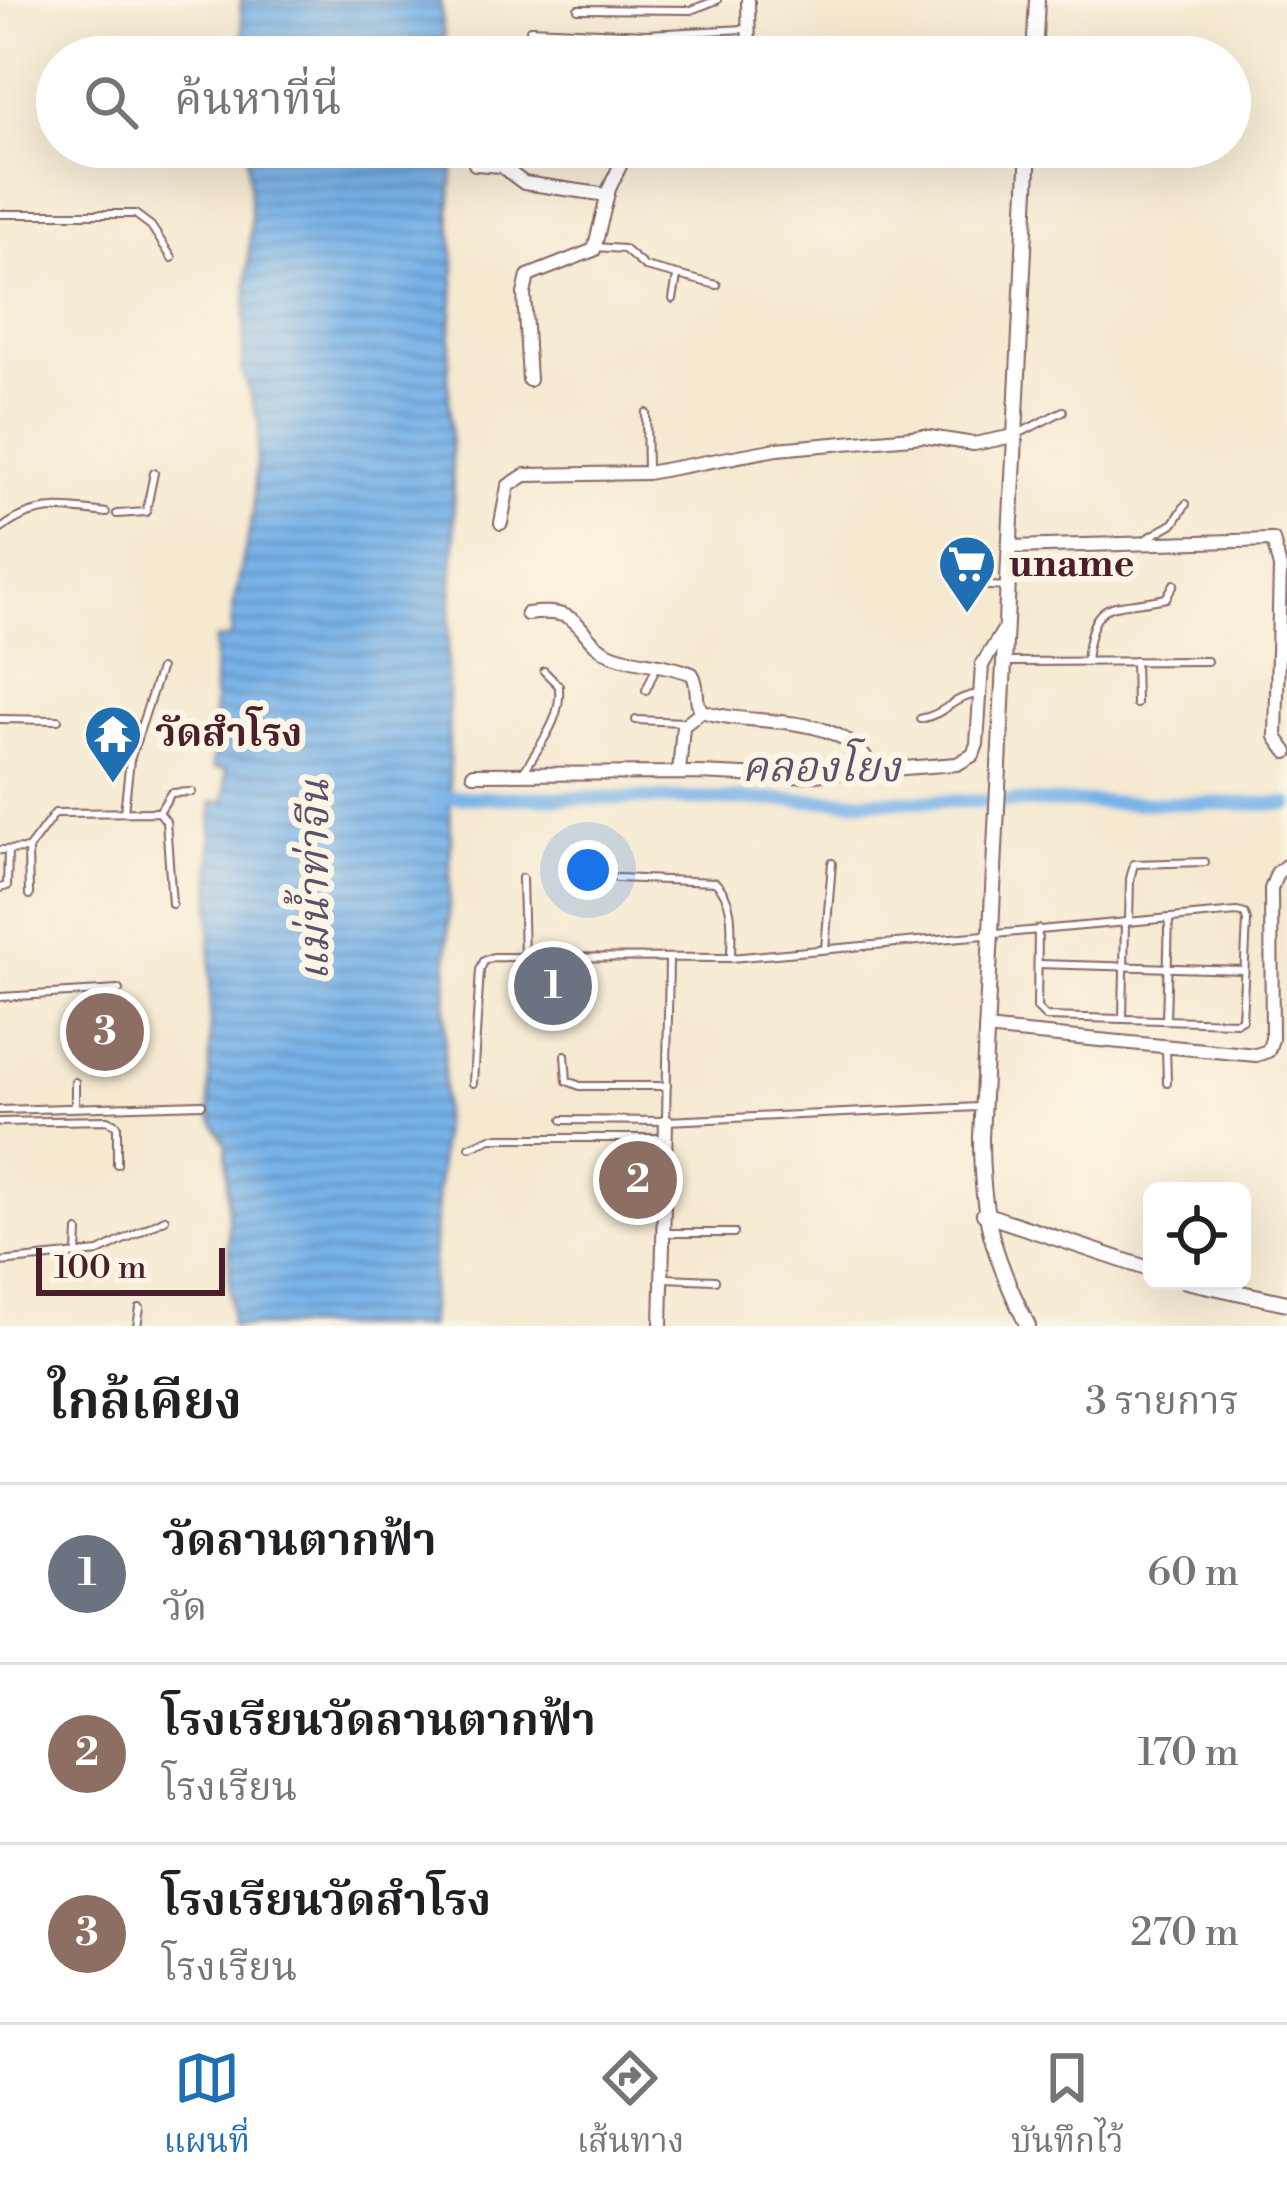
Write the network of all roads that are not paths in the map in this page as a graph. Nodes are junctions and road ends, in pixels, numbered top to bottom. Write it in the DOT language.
graph roads {
  1 [pos="717,0"];
  2 [pos="748,0"];
  3 [pos="1037,0"];
  4 [pos="578,9"];
  5 [pos="530,29"];
  6 [pos="748,29"];
  7 [pos="748,36"];
  8 [pos="1035,36"];
  9 [pos="504,168"];
  10 [pos="620,168"];
  11 [pos="1028,168"];
  12 [pos="608,195"];
  13 [pos="0,214"];
  14 [pos="596,247"];
  15 [pos="172,258"];
  16 [pos="677,277"];
  17 [pos="717,285"];
  18 [pos="673,299"];
  19 [pos="530,380"];
  20 [pos="1063,411"];
  21 [pos="646,413"];
  22 [pos="1014,436"];
  23 [pos="154,473"];
  24 [pos="647,473"];
  25 [pos="1186,504"];
  26 [pos="106,513"];
  27 [pos="117,514"];
  28 [pos="502,523"];
  29 [pos="0,530"];
  30 [pos="1141,542"];
  31 [pos="1009,547"];
  32 [pos="1174,584"];
  33 [pos="974,585"];
  34 [pos="1006,587"];
  35 [pos="1283,601"];
  36 [pos="527,614"];
  37 [pos="1005,628"];
  38 [pos="1135,661"];
  39 [pos="1207,661"];
  40 [pos="1003,662"];
  41 [pos="1086,662"];
  42 [pos="657,665"];
  43 [pos="1282,666"];
  44 [pos="160,669"];
  45 [pos="544,671"];
  46 [pos="646,690"];
  47 [pos="980,694"];
  48 [pos="1136,704"];
  49 [pos="702,711"];
  50 [pos="0,718"];
  51 [pos="920,719"];
  52 [pos="58,720"];
  53 [pos="636,720"];
  54 [pos="684,722"];
  55 [pos="1287,752"];
  56 [pos="874,772"];
  57 [pos="523,773"];
  58 [pos="679,773"];
  59 [pos="473,774"];
  60 [pos="192,792"];
  61 [pos="124,812"];
  62 [pos="159,812"];
  63 [pos="28,849"];
  64 [pos="4,850"];
  65 [pos="1205,862"];
  66 [pos="832,863"];
  67 [pos="1287,865"];
  68 [pos="522,878"];
  69 [pos="617,878"];
  70 [pos="0,889"];
  71 [pos="29,895"];
  72 [pos="172,904"];
  73 [pos="1168,918"];
  74 [pos="1128,921"];
  75 [pos="1038,929"];
  76 [pos="990,934"];
  77 [pos="825,949"];
  78 [pos="524,958"];
  79 [pos="731,958"];
  80 [pos="669,961"];
  81 [pos="1038,964"];
  82 [pos="1124,967"];
  83 [pos="1167,968"];
  84 [pos="1246,970"];
  85 [pos="118,990"];
  86 [pos="0,997"];
  87 [pos="1123,1019"];
  88 [pos="1166,1021"];
  89 [pos="985,1029"];
  90 [pos="1166,1047"];
  91 [pos="566,1055"];
  92 [pos="75,1082"];
  93 [pos="472,1083"];
  94 [pos="1168,1084"];
  95 [pos="667,1086"];
  96 [pos="202,1104"];
  97 [pos="75,1106"];
  98 [pos="982,1107"];
  99 [pos="0,1110"];
  100 [pos="562,1120"];
  101 [pos="666,1121"];
  102 [pos="0,1122"];
  103 [pos="666,1138"];
  104 [pos="470,1147"];
  105 [pos="117,1164"];
  106 [pos="984,1214"];
  107 [pos="165,1219"];
  108 [pos="78,1231"];
  109 [pos="663,1233"];
  110 [pos="734,1234"];
  111 [pos="77,1255"];
  112 [pos="0,1262"];
  113 [pos="1143,1267"];
  114 [pos="661,1278"];
  115 [pos="715,1280"];
  116 [pos="1227,1290"];
  117 [pos="1287,1303"];
  118 [pos="140,1308"];
  119 [pos="137,1326"];
  120 [pos="662,1326"];
  121 [pos="1028,1326"];
  1 -- 4 [label="lane"];
  2 -- 6 [label="street"];
  3 -- 8 [label="street"];
  5 -- 6 [label="lane"];
  6 -- 7 [label="street"];
  9 -- 12 [label="street"];
  10 -- 12 [label="street"];
  11 -- 22 [label="street"];
  12 -- 14 [label="street"];
  13 -- 15 [label="lane"];
  14 -- 16 [label="lane"];
  14 -- 19 [label="street"];
  16 -- 17 [label="lane"];
  16 -- 18 [label="lane"];
  20 -- 22 [label="lane"];
  21 -- 24 [label="lane"];
  22 -- 24 [label="street"];
  22 -- 31 [label="street"];
  23 -- 27 [label="lane"];
  24 -- 28 [label="street"];
  25 -- 30 [label="lane"];
  26 -- 29 [label="lane"];
  30 -- 31 [label="street"];
  30 -- 35 [label="street"];
  31 -- 34 [label="street"];
  32 -- 41 [label="lane"];
  33 -- 34 [label="lane"];
  34 -- 37 [label="street"];
  35 -- 43 [label="street"];
  36 -- 42 [label="street"];
  37 -- 40 [label="street"];
  37 -- 47 [label="street"];
  38 -- 39 [label="lane"];
  38 -- 41 [label="lane"];
  38 -- 48 [label="lane"];
  40 -- 41 [label="lane"];
  40 -- 76 [label="street"];
  42 -- 46 [label="lane"];
  42 -- 49 [label="street"];
  43 -- 55 [label="street"];
  44 -- 61 [label="lane"];
  45 -- 57 [label="lane"];
  47 -- 51 [label="lane"];
  47 -- 56 [label="street"];
  49 -- 54 [label="street"];
  49 -- 56 [label="street"];
  50 -- 52 [label="lane"];
  53 -- 54 [label="lane"];
  54 -- 58 [label="street"];
  56 -- 58 [label="street"];
  57 -- 58 [label="street"];
  57 -- 59 [label="street"];
  60 -- 62 [label="lane"];
  61 -- 62 [label="lane"];
  61 -- 63 [label="lane"];
  62 -- 72 [label="lane"];
  63 -- 64 [label="lane"];
  63 -- 71 [label="lane"];
  64 -- 70 [label="lane"];
  65 -- 74 [label="lane"];
  66 -- 77 [label="lane"];
  67 -- 90 [label="street"];
  68 -- 78 [label="lane"];
  69 -- 79 [label="lane"];
  73 -- 74 [label="lane"];
  73 -- 83 [label="lane"];
  73 -- 84 [label="lane"];
  74 -- 75 [label="lane"];
  74 -- 82 [label="lane"];
  75 -- 76 [label="lane"];
  75 -- 81 [label="lane"];
  76 -- 77 [label="lane"];
  76 -- 89 [label="street"];
  77 -- 79 [label="lane"];
  78 -- 80 [label="lane"];
  78 -- 93 [label="lane"];
  79 -- 80 [label="lane"];
  80 -- 95 [label="lane"];
  81 -- 82 [label="lane"];
  81 -- 87 [label="lane"];
  82 -- 83 [label="lane"];
  82 -- 87 [label="lane"];
  83 -- 84 [label="lane"];
  83 -- 88 [label="lane"];
  84 -- 88 [label="lane"];
  85 -- 86 [label="lane"];
  87 -- 88 [label="lane"];
  89 -- 90 [label="street"];
  89 -- 98 [label="street"];
  90 -- 94 [label="lane"];
  91 -- 95 [label="lane"];
  92 -- 97 [label="lane"];
  95 -- 101 [label="lane"];
  96 -- 97 [label="lane"];
  97 -- 99 [label="lane"];
  98 -- 101 [label="lane"];
  98 -- 106 [label="street"];
  100 -- 101 [label="lane"];
  101 -- 103 [label="street"];
  102 -- 105 [label="lane"];
  103 -- 104 [label="lane"];
  103 -- 109 [label="street"];
  106 -- 113 [label="street"];
  106 -- 121 [label="street"];
  107 -- 111 [label="lane"];
  108 -- 111 [label="lane"];
  109 -- 110 [label="lane"];
  109 -- 114 [label="street"];
  111 -- 112 [label="lane"];
  114 -- 115 [label="lane"];
  114 -- 120 [label="street"];
  116 -- 117 [label="street"];
  118 -- 119 [label="lane"];
}
